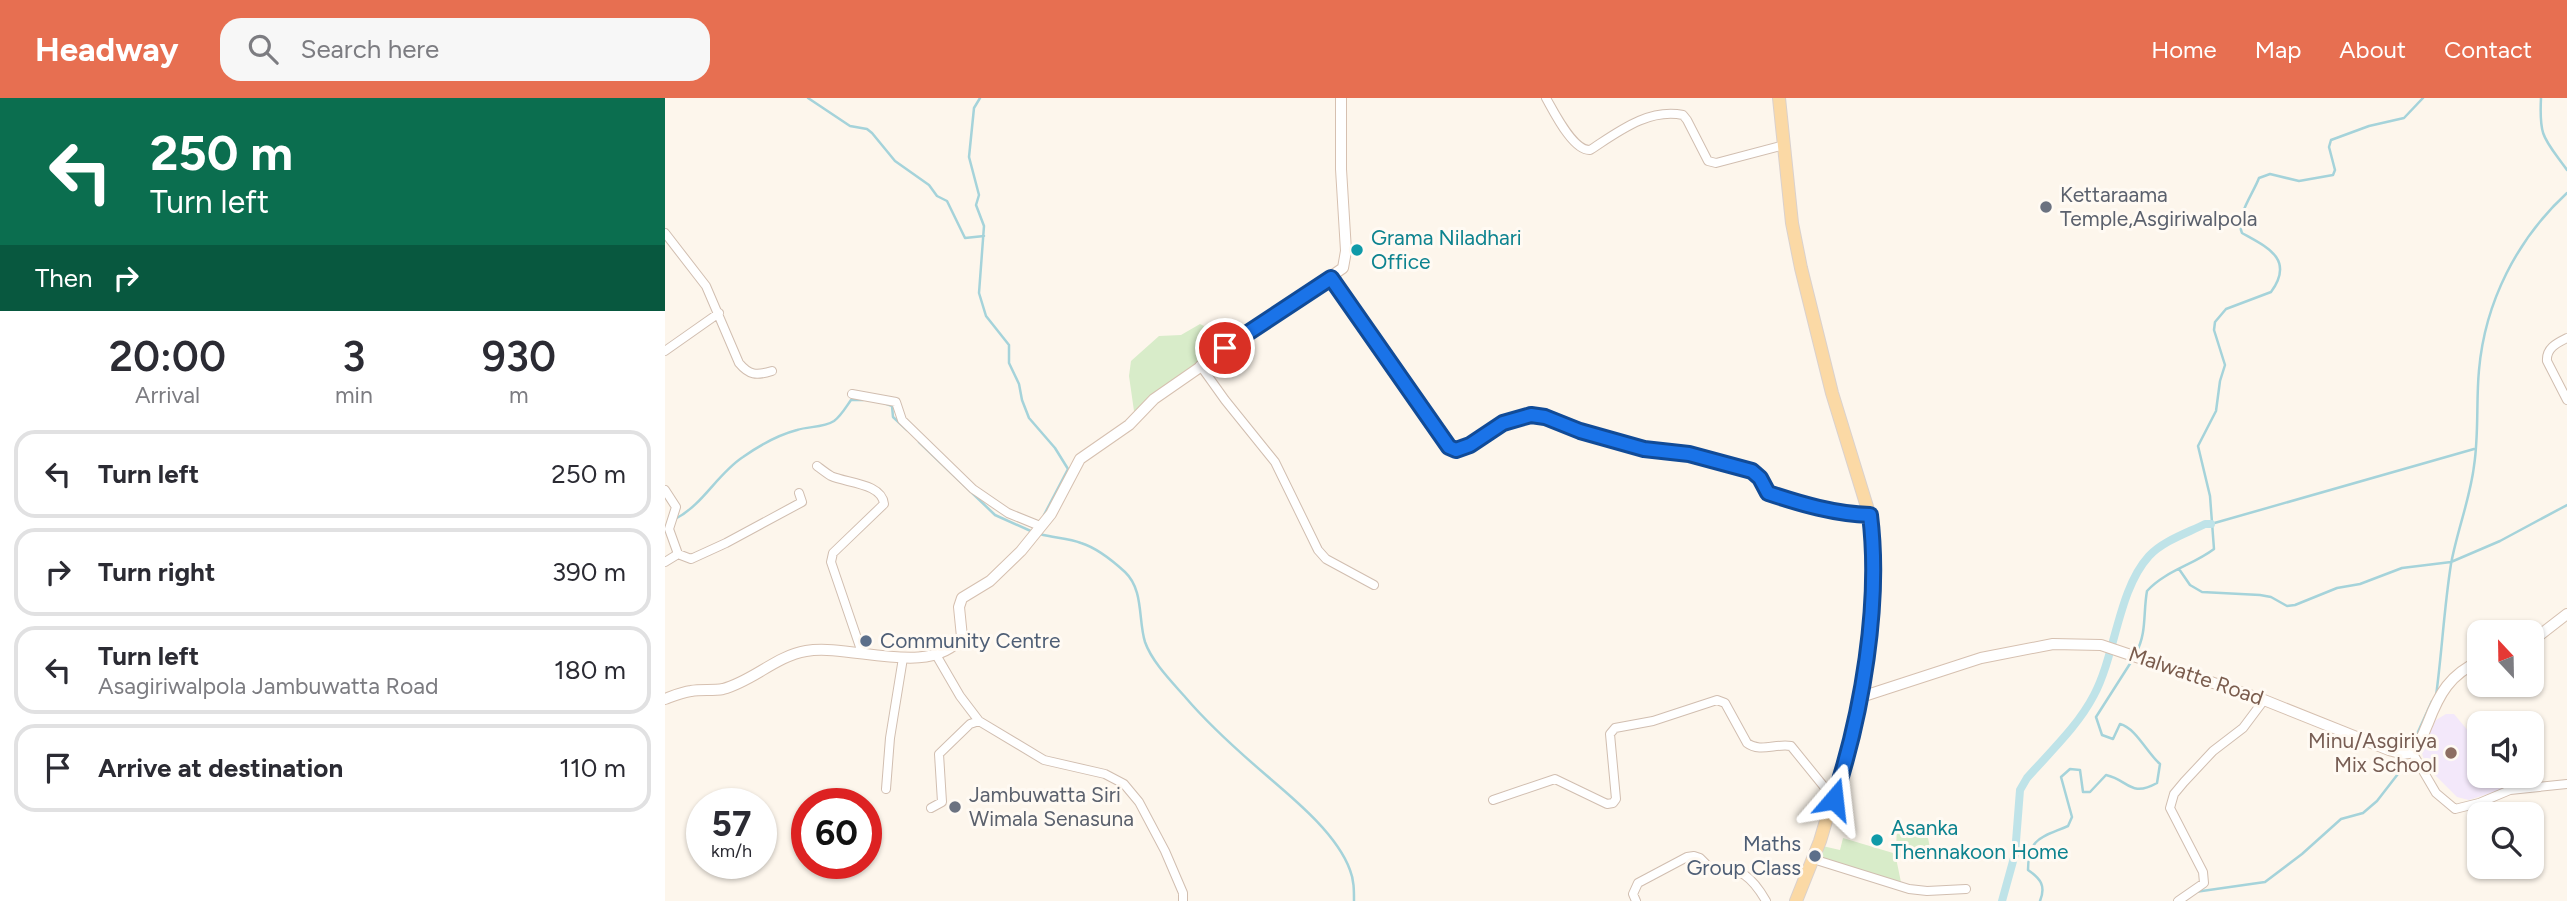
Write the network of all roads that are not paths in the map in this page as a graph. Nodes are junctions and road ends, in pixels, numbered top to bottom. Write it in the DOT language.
graph roads {
  1 [pos="1341,98"];
  2 [pos="1546,98"];
  3 [pos="1779,98"];
  4 [pos="1784,145"];
  5 [pos="665,233"];
  6 [pos="1331,278"];
  7 [pos="719,313"];
  8 [pos="2567,338"];
  9 [pos="665,351"];
  10 [pos="1200,365"];
  11 [pos="772,371"];
  12 [pos="852,394"];
  13 [pos="2567,400"];
  14 [pos="817,466"];
  15 [pos="665,490"];
  16 [pos="799,493"];
  17 [pos="1870,515"];
  18 [pos="1040,526"];
  19 [pos="678,554"];
  20 [pos="665,562"];
  21 [pos="1374,585"];
  22 [pos="2567,614"];
  23 [pos="2545,631"];
  24 [pos="935,653"];
  25 [pos="860,654"];
  26 [pos="903,658"];
  27 [pos="2467,666"];
  28 [pos="1861,697"];
  29 [pos="665,699"];
  30 [pos="2264,699"];
  31 [pos="979,721"];
  32 [pos="2412,752"];
  33 [pos="2567,784"];
  34 [pos="886,789"];
  35 [pos="1834,799"];
  36 [pos="1493,800"];
  37 [pos="931,808"];
  38 [pos="1813,859"];
  39 [pos="1966,890"];
  40 [pos="1183,901"];
  41 [pos="1636,901"];
  42 [pos="1766,901"];
  43 [pos="1795,901"];
  44 [pos="2178,901"];
  1 -- 6 [label="street"];
  2 -- 4 [label="street"];
  3 -- 4 [label="main road"];
  4 -- 17 [label="main road"];
  5 -- 7 [label="street"];
  6 -- 10 [label="street"];
  6 -- 17 [label="street"];
  7 -- 9 [label="street"];
  7 -- 11 [label="street"];
  8 -- 13 [label="street"];
  10 -- 18 [label="street"];
  10 -- 21 [label="street"];
  12 -- 18 [label="street"];
  14 -- 25 [label="street"];
  15 -- 19 [label="street"];
  16 -- 19 [label="street"];
  17 -- 28 [label="main road"];
  18 -- 24 [label="street"];
  19 -- 20 [label="street"];
  22 -- 23 [label="street"];
  24 -- 26 [label="street"];
  24 -- 31 [label="street"];
  25 -- 26 [label="street"];
  25 -- 29 [label="street"];
  26 -- 34 [label="street"];
  27 -- 32 [label="street"];
  28 -- 30 [label="street, Malwatte Road"];
  28 -- 35 [label="main road"];
  30 -- 32 [label="street, Malwatte Road"];
  30 -- 44 [label="street"];
  31 -- 37 [label="street"];
  31 -- 40 [label="street"];
  32 -- 33 [label="street"];
  35 -- 36 [label="street"];
  35 -- 38 [label="main road"];
  38 -- 39 [label="street"];
  38 -- 43 [label="main road"];
  41 -- 42 [label="street"];
}
